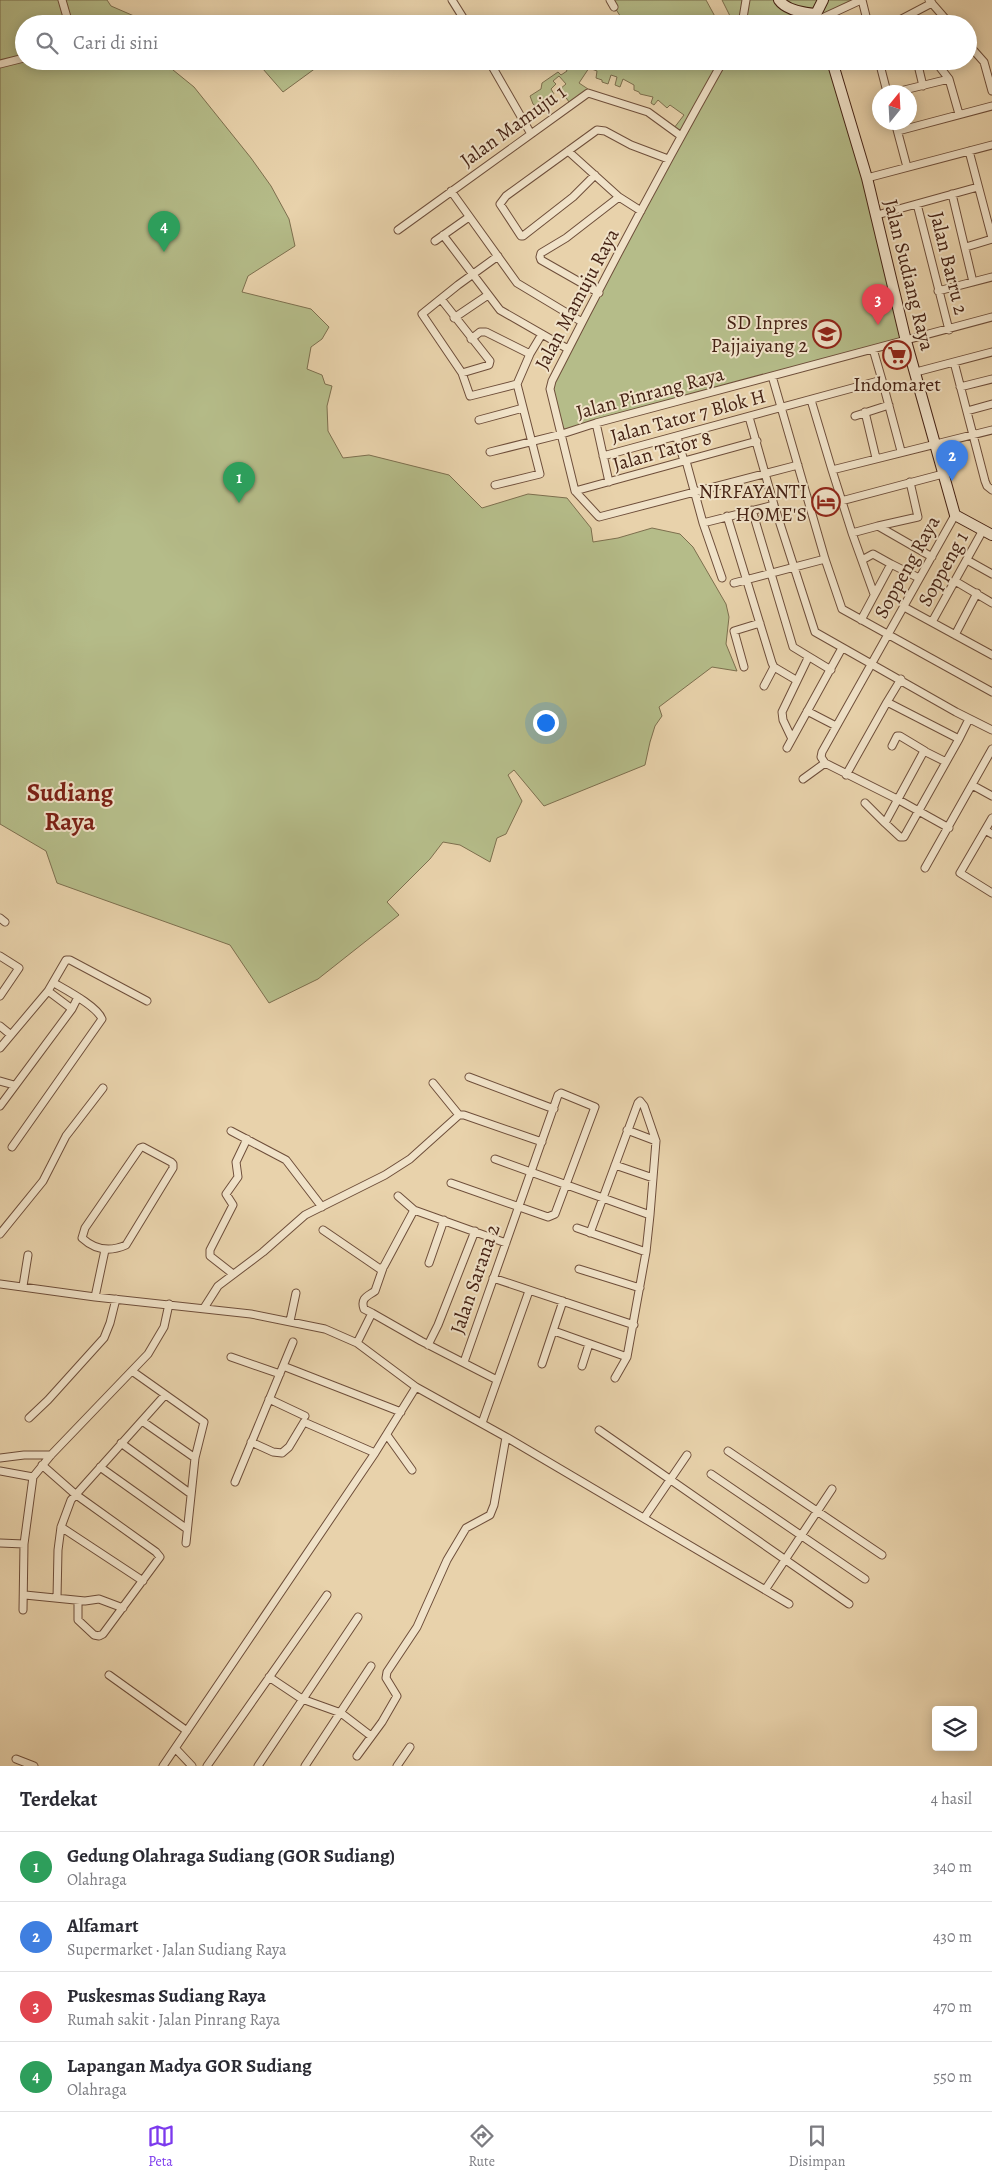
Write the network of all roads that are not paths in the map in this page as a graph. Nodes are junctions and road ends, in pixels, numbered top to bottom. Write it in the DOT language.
graph roads {
  1 [pos="62,0"];
  2 [pos="452,0"];
  3 [pos="746,0"];
  4 [pos="779,0"];
  5 [pos="823,0"];
  6 [pos="861,0"];
  7 [pos="930,2"];
  8 [pos="66,15"];
  9 [pos="461,15"];
  10 [pos="744,15"];
  11 [pos="812,15"];
  12 [pos="819,15"];
  13 [pos="823,15"];
  14 [pos="865,15"];
  15 [pos="908,15"];
  16 [pos="942,15"];
  17 [pos="977,54"];
  18 [pos="15,60"];
  19 [pos="0,64"];
  20 [pos="494,70"];
  21 [pos="718,70"];
  22 [pos="835,70"];
  23 [pos="881,70"];
  24 [pos="919,70"];
  25 [pos="942,70"];
  26 [pos="949,79"];
  27 [pos="885,85"];
  28 [pos="923,86"];
  29 [pos="917,87"];
  30 [pos="992,91"];
  31 [pos="992,106"];
  32 [pos="959,114"];
  33 [pos="898,131"];
  34 [pos="531,134"];
  35 [pos="681,136"];
  36 [pos="992,145"];
  37 [pos="568,151"];
  38 [pos="969,151"];
  39 [pos="668,159"];
  40 [pos="907,168"];
  41 [pos="595,175"];
  42 [pos="867,178"];
  43 [pos="978,187"];
  44 [pos="450,191"];
  45 [pos="952,194"];
  46 [pos="619,197"];
  47 [pos="917,204"];
  48 [pos="641,210"];
  49 [pos="877,215"];
  50 [pos="469,217"];
  51 [pos="398,230"];
  52 [pos="443,236"];
  53 [pos="992,239"];
  54 [pos="435,241"];
  55 [pos="966,246"];
  56 [pos="498,256"];
  57 [pos="473,276"];
  58 [pos="992,277"];
  59 [pos="973,282"];
  60 [pos="938,292"];
  61 [pos="598,293"];
  62 [pos="488,295"];
  63 [pos="441,299"];
  64 [pos="992,317"];
  65 [pos="454,318"];
  66 [pos="582,322"];
  67 [pos="949,330"];
  68 [pos="542,334"];
  69 [pos="471,338"];
  70 [pos="906,341"];
  71 [pos="568,349"];
  72 [pos="873,349"];
  73 [pos="992,352"];
  74 [pos="530,354"];
  75 [pos="954,362"];
  76 [pos="916,372"];
  77 [pos="462,373"];
  78 [pos="772,376"];
  79 [pos="992,379"];
  80 [pos="882,380"];
  81 [pos="517,384"];
  82 [pos="960,387"];
  83 [pos="812,400"];
  84 [pos="992,404"];
  85 [pos="889,405"];
  86 [pos="523,408"];
  87 [pos="782,408"];
  88 [pos="966,411"];
  89 [pos="865,412"];
  90 [pos="856,416"];
  91 [pos="749,417"];
  92 [pos="479,420"];
  93 [pos="596,423"];
  94 [pos="992,430"];
  95 [pos="562,434"];
  96 [pos="974,434"];
  97 [pos="677,437"];
  98 [pos="532,441"];
  99 [pos="757,441"];
  100 [pos="935,445"];
  101 [pos="490,452"];
  102 [pos="901,452"];
  103 [pos="604,456"];
  104 [pos="876,458"];
  105 [pos="685,461"];
  106 [pos="798,465"];
  107 [pos="832,470"];
  108 [pos="765,473"];
  109 [pos="943,474"];
  110 [pos="609,482"];
  111 [pos="910,482"];
  112 [pos="495,485"];
  113 [pos="992,490"];
  114 [pos="575,491"];
  115 [pos="694,492"];
  116 [pos="841,501"];
  117 [pos="774,505"];
  118 [pos="752,510"];
  119 [pos="811,510"];
  120 [pos="955,515"];
  121 [pos="727,516"];
  122 [pos="702,523"];
  123 [pos="878,526"];
  124 [pos="852,533"];
  125 [pos="988,533"];
  126 [pos="932,557"];
  127 [pos="825,559"];
  128 [pos="862,560"];
  129 [pos="967,560"];
  130 [pos="891,564"];
  131 [pos="794,567"];
  132 [pos="772,573"];
  133 [pos="992,574"];
  134 [pos="722,578"];
  135 [pos="919,578"];
  136 [pos="747,580"];
  137 [pos="956,580"];
  138 [pos="734,583"];
  139 [pos="977,593"];
  140 [pos="874,594"];
  141 [pos="992,602"];
  142 [pos="904,607"];
  143 [pos="861,620"];
  144 [pos="760,622"];
  145 [pos="932,622"];
  146 [pos="887,635"];
  147 [pos="955,635"];
  148 [pos="842,648"];
  149 [pos="992,655"];
  150 [pos="808,658"];
  151 [pos="872,663"];
  152 [pos="744,667"];
  153 [pos="774,667"];
  154 [pos="831,670"];
  155 [pos="901,679"];
  156 [pos="796,680"];
  157 [pos="764,686"];
  158 [pos="991,689"];
  159 [pos="887,702"];
  160 [pos="807,711"];
  161 [pos="969,719"];
  162 [pos="836,726"];
  163 [pos="992,730"];
  164 [pos="792,739"];
  165 [pos="959,739"];
  166 [pos="892,746"];
  167 [pos="787,748"];
  168 [pos="992,749"];
  169 [pos="925,751"];
  170 [pos="946,762"];
  171 [pos="825,763"];
  172 [pos="846,775"];
  173 [pos="803,779"];
  174 [pos="972,785"];
  175 [pos="992,796"];
  176 [pos="897,799"];
  177 [pos="865,803"];
  178 [pos="919,811"];
  179 [pos="992,818"];
  180 [pos="885,822"];
  181 [pos="949,828"];
  182 [pos="985,830"];
  183 [pos="992,834"];
  184 [pos="925,868"];
  185 [pos="992,893"];
  186 [pos="0,956"];
  187 [pos="54,983"];
  188 [pos="48,991"];
  189 [pos="0,996"];
  190 [pos="78,998"];
  191 [pos="147,1001"];
  192 [pos="72,1010"];
  193 [pos="0,1026"];
  194 [pos="11,1035"];
  195 [pos="0,1048"];
  196 [pos="469,1077"];
  197 [pos="0,1081"];
  198 [pos="433,1083"];
  199 [pos="14,1085"];
  200 [pos="104,1088"];
  201 [pos="0,1106"];
  202 [pos="554,1109"];
  203 [pos="459,1115"];
  204 [pos="627,1130"];
  205 [pos="231,1131"];
  206 [pos="247,1139"];
  207 [pos="542,1142"];
  208 [pos="656,1142"];
  209 [pos="12,1147"];
  210 [pos="495,1159"];
  211 [pos="615,1165"];
  212 [pos="530,1173"];
  213 [pos="653,1178"];
  214 [pos="451,1184"];
  215 [pos="567,1186"];
  216 [pos="398,1196"];
  217 [pos="602,1198"];
  218 [pos="322,1207"];
  219 [pos="518,1208"];
  220 [pos="414,1210"];
  221 [pos="650,1215"];
  222 [pos="444,1220"];
  223 [pos="577,1228"];
  224 [pos="323,1230"];
  225 [pos="475,1232"];
  226 [pos="590,1233"];
  227 [pos="0,1234"];
  228 [pos="506,1243"];
  229 [pos="105,1250"];
  230 [pos="646,1252"];
  231 [pos="28,1255"];
  232 [pos="429,1263"];
  233 [pos="382,1268"];
  234 [pos="579,1269"];
  235 [pos="233,1274"];
  236 [pos="493,1278"];
  237 [pos="0,1284"];
  238 [pos="23,1286"];
  239 [pos="640,1288"];
  240 [pos="529,1290"];
  241 [pos="296,1293"];
  242 [pos="95,1297"];
  243 [pos="116,1299"];
  244 [pos="563,1301"];
  245 [pos="170,1304"];
  246 [pos="204,1308"];
  247 [pos="372,1312"];
  248 [pos="290,1321"];
  249 [pos="634,1325"];
  250 [pos="554,1331"];
  251 [pos="293,1342"];
  252 [pos="358,1343"];
  253 [pos="589,1344"];
  254 [pos="428,1345"];
  255 [pos="231,1357"];
  256 [pos="627,1357"];
  257 [pos="464,1362"];
  258 [pos="542,1364"];
  259 [pos="283,1366"];
  260 [pos="582,1366"];
  261 [pos="132,1371"];
  262 [pos="280,1374"];
  263 [pos="615,1378"];
  264 [pos="497,1380"];
  265 [pos="416,1387"];
  266 [pos="165,1395"];
  267 [pos="269,1400"];
  268 [pos="401,1412"];
  269 [pos="306,1416"];
  270 [pos="29,1418"];
  271 [pos="142,1421"];
  272 [pos="482,1423"];
  273 [pos="599,1430"];
  274 [pos="387,1436"];
  275 [pos="506,1436"];
  276 [pos="251,1442"];
  277 [pos="121,1443"];
  278 [pos="728,1451"];
  279 [pos="375,1453"];
  280 [pos="51,1455"];
  281 [pos="688,1455"];
  282 [pos="0,1458"];
  283 [pos="195,1458"];
  284 [pos="42,1465"];
  285 [pos="100,1467"];
  286 [pos="412,1470"];
  287 [pos="0,1471"];
  288 [pos="711,1474"];
  289 [pos="33,1477"];
  290 [pos="670,1479"];
  291 [pos="235,1482"];
  292 [pos="832,1489"];
  293 [pos="75,1494"];
  294 [pos="191,1494"];
  295 [pos="818,1511"];
  296 [pos="644,1518"];
  297 [pos="61,1527"];
  298 [pos="187,1529"];
  299 [pos="802,1534"];
  300 [pos="0,1543"];
  301 [pos="186,1543"];
  302 [pos="24,1544"];
  303 [pos="882,1555"];
  304 [pos="785,1559"];
  305 [pos="865,1579"];
  306 [pos="143,1581"];
  307 [pos="764,1590"];
  308 [pos="25,1595"];
  309 [pos="327,1595"];
  310 [pos="57,1598"];
  311 [pos="78,1601"];
  312 [pos="789,1604"];
  313 [pos="849,1604"];
  314 [pos="123,1608"];
  315 [pos="24,1610"];
  316 [pos="358,1617"];
  317 [pos="371,1666"];
  318 [pos="109,1675"];
  319 [pos="269,1677"];
  320 [pos="302,1699"];
  321 [pos="341,1713"];
  322 [pos="187,1732"];
  323 [pos="371,1736"];
  324 [pos="410,1747"];
  325 [pos="176,1749"];
  326 [pos="357,1756"];
  327 [pos="16,1758"];
  328 [pos="34,1766"];
  329 [pos="163,1766"];
  330 [pos="192,1766"];
  331 [pos="207,1766"];
  332 [pos="258,1766"];
  333 [pos="305,1766"];
  334 [pos="397,1766"];
  1 -- 8 [label="street"];
  2 -- 9 [label="street"];
  3 -- 10 [label="street"];
  4 -- 11 [label="street"];
  5 -- 12 [label="street"];
  6 -- 13 [label="street"];
  6 -- 14 [label="street"];
  7 -- 15 [label="street"];
  7 -- 16 [label="street"];
  17 -- 30 [label="street"];
  18 -- 19 [label="street"];
  20 -- 34 [label="street"];
  21 -- 35 [label="street, Jalan Mamuju Raya"];
  22 -- 42 [label="street, Jalan Sudiang Raya"];
  23 -- 27 [label="street"];
  24 -- 28 [label="street"];
  25 -- 26 [label="street"];
  26 -- 28 [label="street"];
  26 -- 32 [label="street"];
  28 -- 29 [label="street"];
  31 -- 32 [label="street"];
  32 -- 33 [label="street"];
  33 -- 40 [label="street"];
  34 -- 35 [label="street, Jalan Mamuju 1"];
  34 -- 44 [label="street, Jalan Mamuju 1"];
  35 -- 39 [label="street, Jalan Mamuju Raya"];
  36 -- 38 [label="street"];
  37 -- 39 [label="street"];
  37 -- 41 [label="street"];
  37 -- 41 [label="street"];
  38 -- 40 [label="street"];
  38 -- 43 [label="street"];
  39 -- 48 [label="street, Jalan Mamuju Raya"];
  40 -- 42 [label="street"];
  41 -- 46 [label="street"];
  42 -- 49 [label="street, Jalan Sudiang Raya"];
  43 -- 45 [label="street"];
  43 -- 53 [label="street"];
  44 -- 50 [label="street"];
  44 -- 51 [label="street, Jalan Mamuju 1"];
  45 -- 47 [label="street"];
  45 -- 55 [label="street"];
  46 -- 48 [label="street"];
  46 -- 61 [label="street"];
  47 -- 49 [label="street"];
  47 -- 60 [label="street, Jalan Barru 2"];
  48 -- 61 [label="street, Jalan Mamuju Raya"];
  49 -- 70 [label="street, Jalan Sudiang Raya"];
  50 -- 52 [label="street"];
  50 -- 56 [label="street"];
  52 -- 54 [label="street"];
  52 -- 57 [label="street"];
  53 -- 55 [label="street"];
  55 -- 59 [label="street"];
  56 -- 57 [label="street"];
  56 -- 66 [label="street"];
  57 -- 62 [label="street"];
  57 -- 63 [label="street"];
  58 -- 59 [label="street"];
  59 -- 60 [label="street"];
  60 -- 67 [label="street, Jalan Barru 2"];
  61 -- 66 [label="street, Jalan Mamuju Raya"];
  62 -- 65 [label="street"];
  62 -- 68 [label="street"];
  63 -- 65 [label="street"];
  63 -- 77 [label="street"];
  64 -- 67 [label="street, Jalan Pinrang Raya"];
  65 -- 69 [label="street"];
  66 -- 71 [label="street, Jalan Mamuju Raya"];
  67 -- 70 [label="street, Jalan Pinrang Raya"];
  68 -- 71 [label="street"];
  68 -- 74 [label="street"];
  69 -- 74 [label="street"];
  69 -- 77 [label="street"];
  70 -- 72 [label="street, Jalan Pinrang Raya"];
  70 -- 76 [label="street, Jalan Sudiang Raya"];
  71 -- 95 [label="street, Jalan Mamuju Raya"];
  72 -- 78 [label="street, Jalan Pinrang Raya"];
  72 -- 80 [label="street"];
  73 -- 75 [label="street"];
  74 -- 81 [label="street"];
  75 -- 76 [label="street"];
  75 -- 82 [label="street"];
  76 -- 100 [label="street, Jalan Sudiang Raya"];
  77 -- 81 [label="street"];
  78 -- 87 [label="street"];
  78 -- 93 [label="street, Jalan Pinrang Raya"];
  79 -- 82 [label="street"];
  80 -- 83 [label="street, Jalan Tator 7 Blok H"];
  80 -- 85 [label="street"];
  81 -- 86 [label="street"];
  82 -- 88 [label="street"];
  83 -- 87 [label="street, Jalan Tator 7 Blok H"];
  83 -- 107 [label="street"];
  84 -- 88 [label="street"];
  85 -- 89 [label="street"];
  85 -- 102 [label="street"];
  86 -- 92 [label="street"];
  86 -- 98 [label="street"];
  87 -- 91 [label="street, Jalan Tator 7 Blok H"];
  87 -- 106 [label="street"];
  88 -- 96 [label="street"];
  89 -- 90 [label="street"];
  89 -- 104 [label="street"];
  91 -- 97 [label="street, Jalan Tator 7 Blok H"];
  91 -- 99 [label="street"];
  93 -- 95 [label="street, Jalan Pinrang Raya"];
  93 -- 103 [label="street"];
  94 -- 96 [label="street"];
  95 -- 98 [label="street, Jalan Pinrang Raya"];
  95 -- 114 [label="street, Jalan Mamuju Raya"];
  96 -- 100 [label="street"];
  96 -- 113 [label="street"];
  97 -- 103 [label="street, Jalan Tator 7 Blok H"];
  97 -- 105 [label="street"];
  98 -- 101 [label="street, Jalan Pinrang Raya"];
  98 -- 112 [label="street"];
  99 -- 105 [label="street, Jalan Tator 8"];
  99 -- 108 [label="street"];
  100 -- 102 [label="street"];
  100 -- 109 [label="street, Jalan Sudiang Raya"];
  102 -- 104 [label="street"];
  103 -- 110 [label="street"];
  104 -- 107 [label="street"];
  105 -- 110 [label="street, Jalan Tator 8"];
  105 -- 115 [label="street"];
  106 -- 108 [label="street"];
  106 -- 119 [label="street"];
  107 -- 116 [label="street"];
  108 -- 115 [label="street"];
  108 -- 117 [label="street"];
  109 -- 111 [label="street"];
  109 -- 120 [label="street, Jalan Sudiang Raya"];
  110 -- 114 [label="street, Jalan Tator 8"];
  111 -- 116 [label="street"];
  111 -- 123 [label="street"];
  114 -- 115 [label="street"];
  115 -- 122 [label="street"];
  116 -- 119 [label="street"];
  116 -- 124 [label="street"];
  117 -- 118 [label="street"];
  117 -- 131 [label="street"];
  118 -- 121 [label="street"];
  118 -- 132 [label="street"];
  119 -- 127 [label="street"];
  120 -- 125 [label="street"];
  120 -- 126 [label="street, Soppeng Raya"];
  121 -- 122 [label="street"];
  121 -- 136 [label="street"];
  122 -- 134 [label="street"];
  123 -- 124 [label="street"];
  123 -- 126 [label="street"];
  124 -- 128 [label="street"];
  125 -- 129 [label="street, Soppeng 1"];
  126 -- 135 [label="street, Soppeng Raya"];
  127 -- 131 [label="street"];
  127 -- 143 [label="street"];
  128 -- 130 [label="street"];
  128 -- 140 [label="street"];
  129 -- 133 [label="street"];
  129 -- 137 [label="street, Soppeng 1"];
  130 -- 135 [label="street"];
  130 -- 140 [label="street"];
  131 -- 132 [label="street"];
  131 -- 148 [label="street"];
  132 -- 136 [label="street"];
  132 -- 150 [label="street"];
  135 -- 142 [label="street, Soppeng Raya"];
  136 -- 138 [label="street"];
  136 -- 144 [label="street"];
  137 -- 139 [label="street"];
  137 -- 145 [label="street, Soppeng 1"];
  139 -- 141 [label="street"];
  139 -- 147 [label="street"];
  140 -- 143 [label="street"];
  142 -- 145 [label="street"];
  142 -- 146 [label="street, Soppeng Raya"];
  143 -- 146 [label="street"];
  144 -- 152 [label="street"];
  144 -- 153 [label="street"];
  145 -- 147 [label="street"];
  146 -- 151 [label="street, Soppeng Raya"];
  146 -- 158 [label="street"];
  147 -- 149 [label="street"];
  148 -- 151 [label="street"];
  148 -- 154 [label="street"];
  150 -- 154 [label="street"];
  150 -- 156 [label="street"];
  151 -- 155 [label="street"];
  151 -- 162 [label="street, Soppeng Raya"];
  153 -- 156 [label="street"];
  153 -- 157 [label="street"];
  154 -- 160 [label="street"];
  155 -- 159 [label="street"];
  155 -- 161 [label="street"];
  156 -- 164 [label="street"];
  159 -- 165 [label="street"];
  159 -- 172 [label="street"];
  160 -- 162 [label="street"];
  160 -- 164 [label="street"];
  161 -- 163 [label="street"];
  161 -- 165 [label="street"];
  162 -- 171 [label="street, Soppeng Raya"];
  164 -- 167 [label="street"];
  165 -- 170 [label="street"];
  166 -- 169 [label="street"];
  168 -- 174 [label="street"];
  169 -- 170 [label="street"];
  169 -- 176 [label="street"];
  170 -- 178 [label="street"];
  171 -- 172 [label="street"];
  171 -- 173 [label="street"];
  172 -- 176 [label="street"];
  174 -- 175 [label="street"];
  174 -- 181 [label="street"];
  176 -- 178 [label="street"];
  176 -- 180 [label="street"];
  177 -- 180 [label="street"];
  178 -- 180 [label="street"];
  178 -- 181 [label="street"];
  179 -- 182 [label="street"];
  181 -- 184 [label="street"];
  182 -- 183 [label="street"];
  182 -- 185 [label="street"];
  186 -- 189 [label="street"];
  187 -- 188 [label="street"];
  187 -- 190 [label="street"];
  187 -- 191 [label="street"];
  188 -- 192 [label="street"];
  188 -- 194 [label="street"];
  190 -- 192 [label="street"];
  190 -- 209 [label="street"];
  192 -- 199 [label="street"];
  193 -- 194 [label="street"];
  194 -- 195 [label="street"];
  196 -- 202 [label="street"];
  197 -- 199 [label="street"];
  198 -- 203 [label="street"];
  199 -- 201 [label="street"];
  200 -- 227 [label="street"];
  202 -- 207 [label="street, Jalan Sarana 2"];
  202 -- 215 [label="street"];
  203 -- 207 [label="street"];
  203 -- 218 [label="street"];
  204 -- 208 [label="street"];
  204 -- 208 [label="street"];
  204 -- 211 [label="street"];
  205 -- 206 [label="street"];
  206 -- 218 [label="street"];
  206 -- 235 [label="street"];
  207 -- 212 [label="street, Jalan Sarana 2"];
  208 -- 213 [label="street"];
  210 -- 212 [label="street"];
  211 -- 213 [label="street"];
  211 -- 217 [label="street"];
  212 -- 215 [label="street"];
  212 -- 219 [label="street, Jalan Sarana 2"];
  213 -- 221 [label="street"];
  214 -- 219 [label="street"];
  215 -- 217 [label="street"];
  215 -- 219 [label="street"];
  216 -- 220 [label="street"];
  217 -- 221 [label="street"];
  217 -- 226 [label="street"];
  218 -- 235 [label="street"];
  219 -- 228 [label="street, Jalan Sarana 2"];
  220 -- 222 [label="street"];
  220 -- 233 [label="street"];
  221 -- 230 [label="street"];
  222 -- 225 [label="street"];
  222 -- 232 [label="street"];
  223 -- 226 [label="street"];
  224 -- 233 [label="street"];
  225 -- 228 [label="street"];
  225 -- 254 [label="street"];
  226 -- 230 [label="street"];
  228 -- 236 [label="street, Jalan Sarana 2"];
  229 -- 229 [label="street"];
  229 -- 242 [label="street"];
  230 -- 239 [label="street"];
  231 -- 238 [label="street"];
  233 -- 247 [label="street"];
  234 -- 239 [label="street"];
  235 -- 246 [label="street"];
  236 -- 240 [label="street"];
  236 -- 257 [label="street, Jalan Sarana 2"];
  237 -- 238 [label="street"];
  238 -- 242 [label="street"];
  239 -- 249 [label="street"];
  240 -- 244 [label="street"];
  240 -- 264 [label="street"];
  241 -- 248 [label="street"];
  242 -- 243 [label="street"];
  243 -- 245 [label="street"];
  243 -- 270 [label="street"];
  244 -- 249 [label="street"];
  244 -- 250 [label="street"];
  245 -- 246 [label="street"];
  245 -- 261 [label="street"];
  246 -- 248 [label="street"];
  247 -- 252 [label="street"];
  247 -- 254 [label="street"];
  248 -- 252 [label="street"];
  249 -- 256 [label="street"];
  250 -- 253 [label="street"];
  250 -- 258 [label="street"];
  251 -- 259 [label="street"];
  252 -- 265 [label="street"];
  253 -- 256 [label="street"];
  253 -- 260 [label="street"];
  254 -- 257 [label="street"];
  255 -- 262 [label="street"];
  256 -- 263 [label="street"];
  257 -- 264 [label="street"];
  259 -- 262 [label="street"];
  259 -- 268 [label="street"];
  261 -- 266 [label="street"];
  261 -- 280 [label="street"];
  262 -- 267 [label="street"];
  264 -- 272 [label="street"];
  265 -- 268 [label="street"];
  265 -- 272 [label="street"];
  266 -- 271 [label="street"];
  266 -- 283 [label="street"];
  267 -- 269 [label="street"];
  267 -- 276 [label="street"];
  268 -- 274 [label="street"];
  271 -- 277 [label="street"];
  271 -- 283 [label="street"];
  272 -- 275 [label="street"];
  273 -- 290 [label="street"];
  274 -- 279 [label="street"];
  274 -- 286 [label="street"];
  275 -- 296 [label="street"];
  275 -- 323 [label="street"];
  276 -- 279 [label="street"];
  276 -- 291 [label="street"];
  277 -- 285 [label="street"];
  277 -- 294 [label="street"];
  278 -- 295 [label="street"];
  279 -- 322 [label="street"];
  280 -- 282 [label="street"];
  280 -- 284 [label="street"];
  281 -- 290 [label="street"];
  283 -- 294 [label="street"];
  284 -- 289 [label="street"];
  284 -- 293 [label="street"];
  285 -- 293 [label="street"];
  285 -- 298 [label="street"];
  287 -- 289 [label="street"];
  288 -- 299 [label="street"];
  289 -- 302 [label="street"];
  290 -- 296 [label="street"];
  290 -- 304 [label="street"];
  292 -- 295 [label="street"];
  293 -- 297 [label="street"];
  293 -- 306 [label="street"];
  294 -- 298 [label="street"];
  295 -- 299 [label="street"];
  295 -- 303 [label="street"];
  296 -- 307 [label="street"];
  297 -- 306 [label="street"];
  297 -- 310 [label="street"];
  298 -- 301 [label="street"];
  299 -- 304 [label="street"];
  299 -- 305 [label="street"];
  300 -- 302 [label="street"];
  302 -- 308 [label="street"];
  304 -- 307 [label="street"];
  304 -- 313 [label="street"];
  306 -- 314 [label="street"];
  307 -- 312 [label="street"];
  308 -- 310 [label="street"];
  308 -- 315 [label="street"];
  309 -- 319 [label="street"];
  310 -- 311 [label="street"];
  311 -- 314 [label="street"];
  311 -- 314 [label="street"];
  316 -- 320 [label="street"];
  317 -- 321 [label="street"];
  318 -- 322 [label="street"];
  319 -- 320 [label="street"];
  319 -- 331 [label="street"];
  320 -- 321 [label="street"];
  320 -- 332 [label="street"];
  321 -- 323 [label="street"];
  321 -- 333 [label="street"];
  322 -- 325 [label="street"];
  323 -- 326 [label="street"];
  324 -- 334 [label="street"];
  325 -- 329 [label="street"];
  325 -- 330 [label="street"];
  327 -- 328 [label="street"];
}
